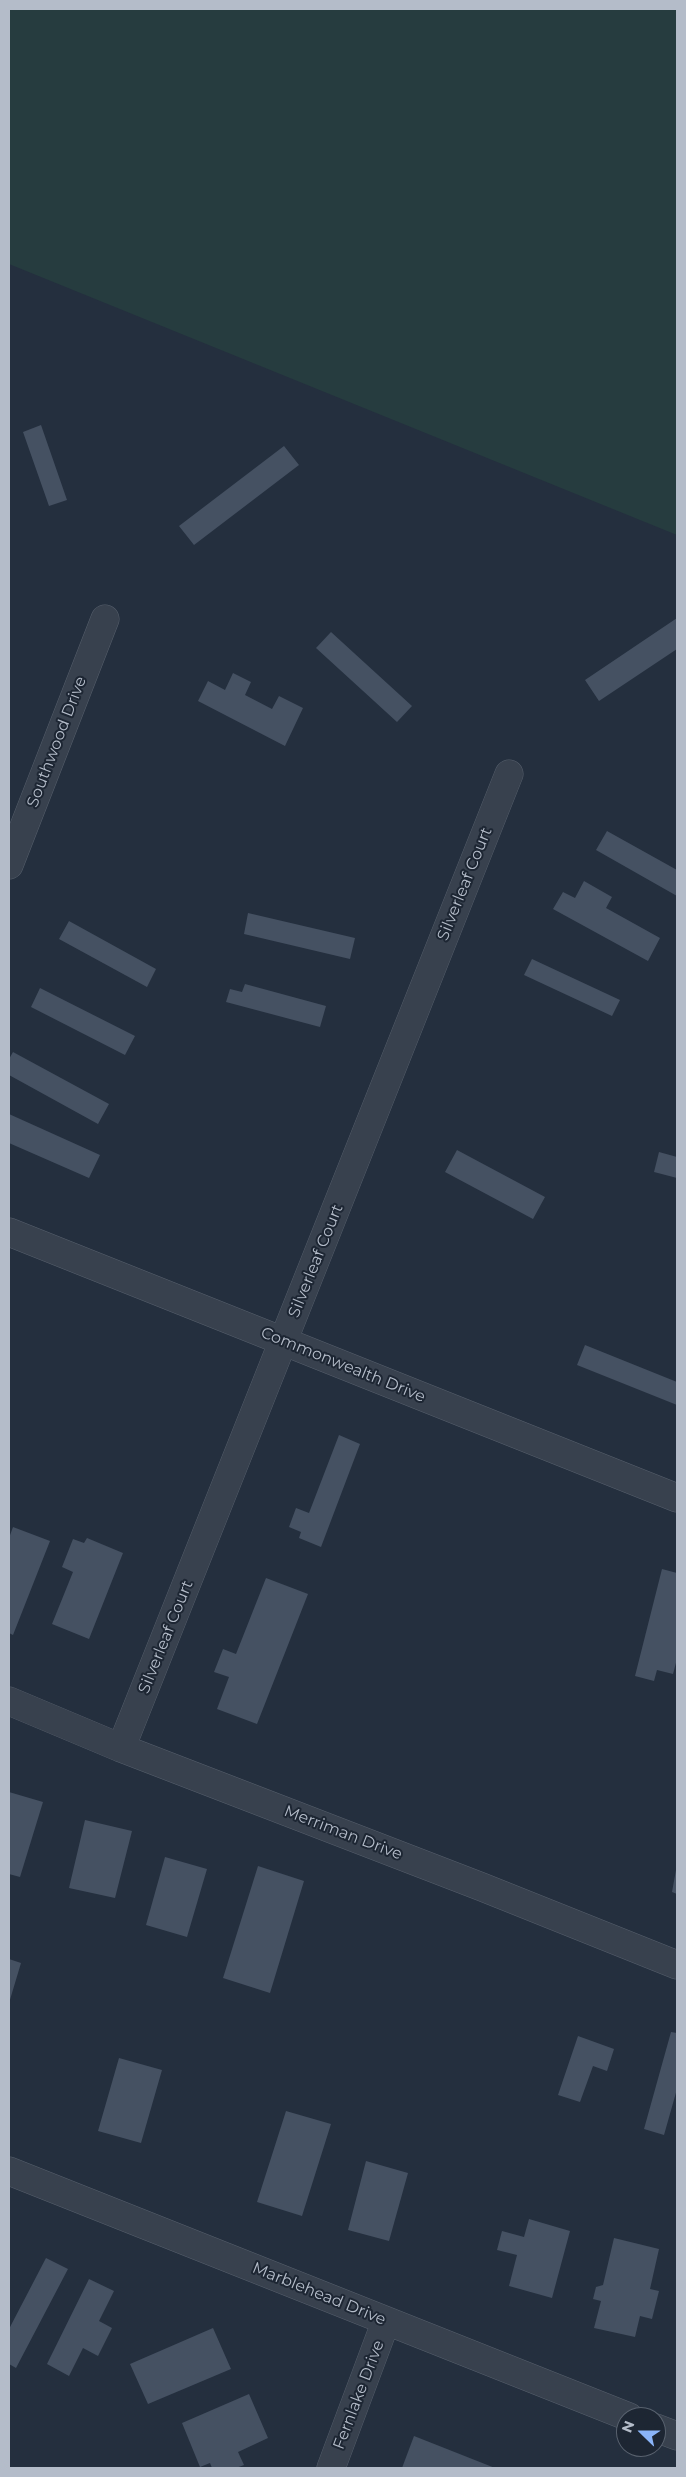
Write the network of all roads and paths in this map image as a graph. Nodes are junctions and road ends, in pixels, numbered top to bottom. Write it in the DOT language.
graph roads {
  1 [pos="105,619"];
  2 [pos="509,774"];
  3 [pos="9,865"];
  4 [pos="9,1232"];
  5 [pos="284,1342"];
  6 [pos="677,1498"];
  7 [pos="9,1701"];
  8 [pos="121,1748"];
  9 [pos="677,1965"];
  10 [pos="9,2171"];
  11 [pos="386,2321"];
  12 [pos="616,2412"];
  13 [pos="331,2468"];
  1 -- 3 [label="street, Southwood Drive"];
  2 -- 5 [label="street, Silverleaf Court"];
  4 -- 5 [label="street, Commonwealth Drive"];
  5 -- 6 [label="street, Commonwealth Drive"];
  5 -- 8 [label="street, Silverleaf Court"];
  7 -- 8 [label="street, Merriman Drive"];
  8 -- 9 [label="street, Merriman Drive"];
  10 -- 11 [label="street, Marblehead Drive"];
  11 -- 12 [label="street, Marblehead Drive"];
  11 -- 13 [label="street, Fernlake Drive"];
}
